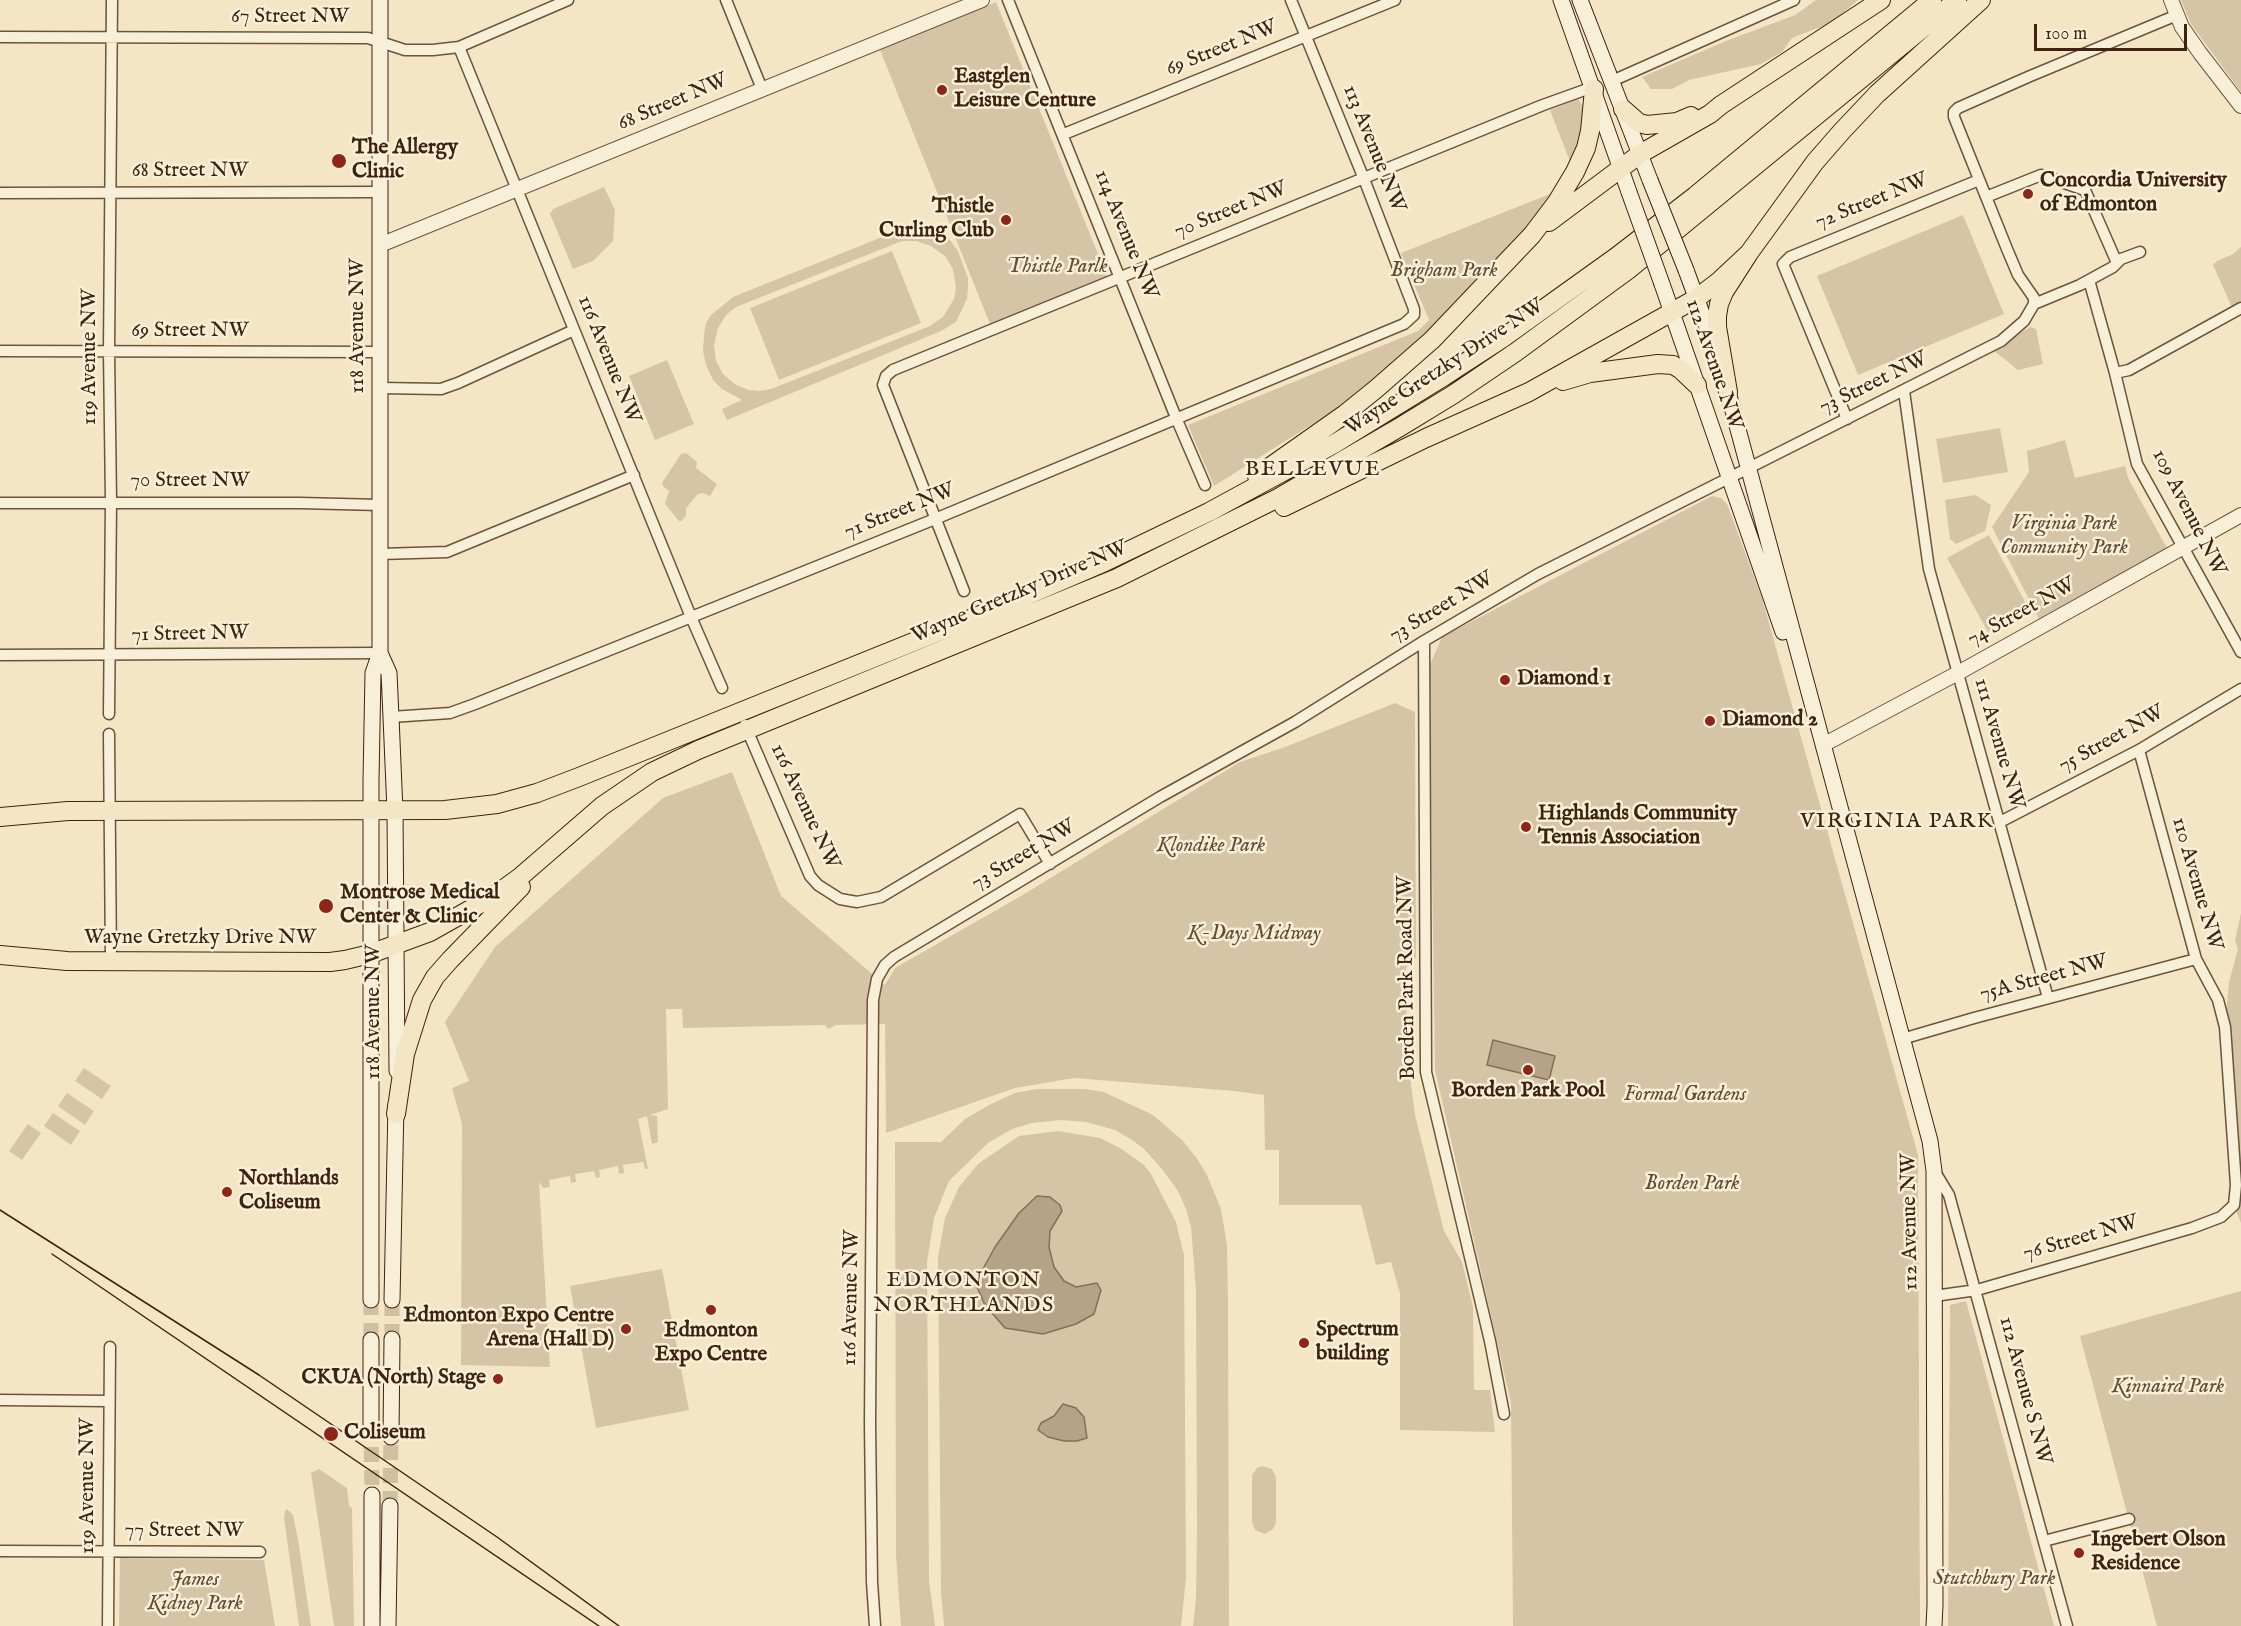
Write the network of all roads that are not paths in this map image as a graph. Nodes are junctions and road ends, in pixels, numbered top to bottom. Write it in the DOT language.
graph roads {
  1 [pos="112,0"];
  2 [pos="380,0"];
  3 [pos="568,0"];
  4 [pos="726,0"];
  5 [pos="982,0"];
  6 [pos="1008,0"];
  7 [pos="1291,0"];
  8 [pos="1395,0"];
  9 [pos="1561,0"];
  10 [pos="1580,0"];
  11 [pos="1794,0"];
  12 [pos="1881,0"];
  13 [pos="1932,0"];
  14 [pos="1957,0"];
  15 [pos="1981,0"];
  16 [pos="2170,0"];
  17 [pos="2176,15"];
  18 [pos="1306,36"];
  19 [pos="0,37"];
  20 [pos="112,37"];
  21 [pos="380,43"];
  22 [pos="459,46"];
  23 [pos="1612,81"];
  24 [pos="1594,88"];
  25 [pos="762,89"];
  26 [pos="1721,105"];
  27 [pos="2241,106"];
  28 [pos="1623,109"];
  29 [pos="1064,134"];
  30 [pos="1640,154"];
  31 [pos="1621,168"];
  32 [pos="1364,178"];
  33 [pos="1979,180"];
  34 [pos="517,191"];
  35 [pos="380,192"];
  36 [pos="0,193"];
  37 [pos="111,194"];
  38 [pos="1986,197"];
  39 [pos="1532,235"];
  40 [pos="380,245"];
  41 [pos="2140,252"];
  42 [pos="1749,253"];
  43 [pos="2116,263"];
  44 [pos="1120,276"];
  45 [pos="2089,280"];
  46 [pos="1697,298"];
  47 [pos="2034,304"];
  48 [pos="2241,308"];
  49 [pos="1672,311"];
  50 [pos="1414,315"];
  51 [pos="574,330"];
  52 [pos="0,351"];
  53 [pos="109,351"];
  54 [pos="380,352"];
  55 [pos="2115,373"];
  56 [pos="1697,385"];
  57 [pos="380,388"];
  58 [pos="1904,391"];
  59 [pos="1529,392"];
  60 [pos="1728,392"];
  61 [pos="1847,419"];
  62 [pos="1177,420"];
  63 [pos="1749,467"];
  64 [pos="634,476"];
  65 [pos="1729,477"];
  66 [pos="1205,485"];
  67 [pos="111,502"];
  68 [pos="0,503"];
  69 [pos="380,505"];
  70 [pos="1209,512"];
  71 [pos="2241,515"];
  72 [pos="935,519"];
  73 [pos="1212,532"];
  74 [pos="2182,548"];
  75 [pos="380,554"];
  76 [pos="964,591"];
  77 [pos="691,617"];
  78 [pos="1424,641"];
  79 [pos="2241,652"];
  80 [pos="380,653"];
  81 [pos="0,655"];
  82 [pos="110,655"];
  83 [pos="1958,673"];
  84 [pos="722,688"];
  85 [pos="2241,689"];
  86 [pos="739,712"];
  87 [pos="110,714"];
  88 [pos="391,717"];
  89 [pos="747,730"];
  90 [pos="109,734"];
  91 [pos="1823,745"];
  92 [pos="2139,750"];
  93 [pos="0,803"];
  94 [pos="110,811"];
  95 [pos="371,811"];
  96 [pos="395,811"];
  97 [pos="41,812"];
  98 [pos="0,817"];
  99 [pos="2000,822"];
  100 [pos="565,839"];
  101 [pos="1050,864"];
  102 [pos="397,946"];
  103 [pos="370,954"];
  104 [pos="0,955"];
  105 [pos="2196,959"];
  106 [pos="111,962"];
  107 [pos="880,971"];
  108 [pos="2048,998"];
  109 [pos="1902,1039"];
  110 [pos="396,1114"];
  111 [pos="1934,1170"];
  112 [pos="2234,1205"];
  113 [pos="1977,1290"];
  114 [pos="1934,1296"];
  115 [pos="371,1300"];
  116 [pos="392,1300"];
  117 [pos="392,1339"];
  118 [pos="371,1340"];
  119 [pos="110,1347"];
  120 [pos="0,1400"];
  121 [pos="109,1401"];
  122 [pos="1504,1414"];
  123 [pos="371,1424"];
  124 [pos="391,1437"];
  125 [pos="372,1495"];
  126 [pos="390,1506"];
  127 [pos="2129,1519"];
  128 [pos="2044,1541"];
  129 [pos="0,1551"];
  130 [pos="109,1551"];
  131 [pos="260,1551"];
  132 [pos="108,1626"];
  133 [pos="372,1626"];
  134 [pos="388,1626"];
  135 [pos="875,1626"];
  136 [pos="1936,1626"];
  137 [pos="2067,1626"];
  1 -- 20 [label="street, 119 Avenue NW"];
  2 -- 21 [label="main road, 118 Avenue NW"];
  3 -- 22 [label="street, 67 Street NW"];
  4 -- 25 [label="street"];
  5 -- 25 [label="street, 68 Street NW"];
  6 -- 29 [label="street, 114 Avenue NW"];
  7 -- 18 [label="street, 113 Avenue NW"];
  8 -- 18 [label="street, 69 Street NW"];
  9 -- 24 [label="main road, 112 Avenue NW"];
  10 -- 23 [label="main road, 112 Avenue NW"];
  11 -- 23 [label="street"];
  12 -- 26 [label="main road"];
  13 -- 70 [label="main road, Wayne Gretzky Drive NW"];
  14 -- 73 [label="main road, Wayne Gretzky Drive NW"];
  15 -- 42 [label="main road"];
  16 -- 17 [label="street"];
  17 -- 27 [label="street"];
  17 -- 33 [label="street"];
  18 -- 29 [label="street, 69 Street NW"];
  18 -- 32 [label="street, 113 Avenue NW"];
  19 -- 20 [label="street, 67 Street NW"];
  20 -- 21 [label="street, 67 Street NW"];
  20 -- 37 [label="street, 119 Avenue NW"];
  21 -- 22 [label="street, 67 Street NW"];
  21 -- 35 [label="main road, 118 Avenue NW"];
  22 -- 34 [label="street, 116 Avenue NW"];
  23 -- 28 [label="main road, 112 Avenue NW"];
  24 -- 31 [label="main road, 112 Avenue NW"];
  24 -- 32 [label="street, 70 Street NW"];
  24 -- 39 [label="main road"];
  25 -- 34 [label="street, 68 Street NW"];
  26 -- 28 [label="main road"];
  26 -- 30 [label="main road"];
  28 -- 30 [label="main road, 112 Avenue NW"];
  29 -- 44 [label="street, 114 Avenue NW"];
  30 -- 31 [label="main road"];
  30 -- 46 [label="main road, 112 Avenue NW, bridge"];
  31 -- 39 [label="main road"];
  31 -- 49 [label="main road, 112 Avenue NW, bridge"];
  32 -- 44 [label="street, 70 Street NW"];
  32 -- 50 [label="street, 113 Avenue NW"];
  33 -- 38 [label="street"];
  33 -- 61 [label="street, 72 Street NW"];
  34 -- 40 [label="street, 68 Street NW"];
  34 -- 51 [label="street, 116 Avenue NW"];
  35 -- 37 [label="street, 68 Street NW"];
  35 -- 40 [label="main road, 118 Avenue NW"];
  36 -- 37 [label="street, 68 Street NW"];
  37 -- 53 [label="street, 119 Avenue NW"];
  38 -- 43 [label="street"];
  38 -- 47 [label="street"];
  39 -- 70 [label="main road"];
  40 -- 54 [label="main road, 118 Avenue NW"];
  41 -- 43 [label="street"];
  42 -- 46 [label="main road"];
  42 -- 60 [label="main road"];
  43 -- 45 [label="street"];
  44 -- 62 [label="street, 114 Avenue NW"];
  44 -- 72 [label="street, 70 Street NW"];
  45 -- 47 [label="street"];
  45 -- 55 [label="street, 109 Avenue NW"];
  46 -- 49 [label="main road"];
  46 -- 60 [label="main road, 112 Avenue NW"];
  47 -- 58 [label="street, 73 Street NW"];
  48 -- 55 [label="street"];
  49 -- 56 [label="main road, 112 Avenue NW"];
  49 -- 59 [label="main road"];
  50 -- 62 [label="street, 71 Street NW"];
  51 -- 57 [label="street"];
  51 -- 64 [label="street, 116 Avenue NW"];
  52 -- 53 [label="street, 69 Street NW"];
  53 -- 54 [label="street, 69 Street NW"];
  53 -- 67 [label="street, 119 Avenue NW"];
  54 -- 57 [label="main road, 118 Avenue NW"];
  55 -- 74 [label="street, 109 Avenue NW"];
  56 -- 59 [label="main road"];
  56 -- 65 [label="main road, 112 Avenue NW"];
  57 -- 69 [label="main road, 118 Avenue NW"];
  58 -- 61 [label="street, 73 Street NW"];
  58 -- 83 [label="street, 111 Avenue NW"];
  59 -- 73 [label="main road"];
  60 -- 63 [label="main road, 112 Avenue NW"];
  61 -- 63 [label="street, 73 Street NW"];
  62 -- 66 [label="street, 114 Avenue NW"];
  62 -- 72 [label="street, 71 Street NW"];
  63 -- 65 [label="street, 73 Street NW"];
  63 -- 91 [label="main road, 112 Avenue NW"];
  64 -- 75 [label="street"];
  64 -- 77 [label="street, 116 Avenue NW"];
  65 -- 78 [label="street, 73 Street NW"];
  65 -- 91 [label="main road, 112 Avenue NW"];
  67 -- 68 [label="street, 70 Street NW"];
  67 -- 69 [label="street, 70 Street NW"];
  67 -- 82 [label="street, 119 Avenue NW"];
  69 -- 75 [label="main road, 118 Avenue NW"];
  70 -- 86 [label="main road, Wayne Gretzky Drive NW"];
  71 -- 74 [label="street, 74 Street NW"];
  72 -- 76 [label="street"];
  72 -- 77 [label="street, 71 Street NW"];
  73 -- 89 [label="main road, Wayne Gretzky Drive NW"];
  74 -- 79 [label="street, 109 Avenue NW"];
  74 -- 83 [label="street, 74 Street NW"];
  75 -- 80 [label="main road, 118 Avenue NW"];
  77 -- 84 [label="street, 116 Avenue NW"];
  77 -- 88 [label="street, 71 Street NW"];
  78 -- 101 [label="street, 73 Street NW"];
  78 -- 122 [label="street, Borden Park Road NW"];
  80 -- 82 [label="street, 71 Street NW"];
  80 -- 88 [label="main road, 118 Avenue NW"];
  80 -- 95 [label="main road, 118 Avenue NW"];
  81 -- 82 [label="street, 71 Street NW"];
  82 -- 87 [label="street, 119 Avenue NW"];
  83 -- 91 [label="street, 74 Street NW"];
  83 -- 99 [label="street, 111 Avenue NW"];
  85 -- 92 [label="street, 75 Street NW"];
  86 -- 89 [label="street, 116 Avenue NW"];
  86 -- 96 [label="main road, Wayne Gretzky Drive NW"];
  88 -- 96 [label="main road, 118 Avenue NW"];
  89 -- 100 [label="main road, Wayne Gretzky Drive NW"];
  89 -- 101 [label="street, 116 Avenue NW"];
  90 -- 94 [label="street"];
  91 -- 109 [label="main road, 112 Avenue NW"];
  92 -- 99 [label="street, 75 Street NW"];
  92 -- 105 [label="street, 110 Avenue NW"];
  93 -- 97 [label="main road"];
  94 -- 95 [label="main road, Wayne Gretzky Drive NW"];
  94 -- 97 [label="main road, Wayne Gretzky Drive NW"];
  94 -- 106 [label="street"];
  95 -- 96 [label="main road, Wayne Gretzky Drive NW"];
  95 -- 103 [label="main road, 118 Avenue NW"];
  96 -- 102 [label="main road, 118 Avenue NW"];
  97 -- 98 [label="main road, Wayne Gretzky Drive NW"];
  99 -- 108 [label="street, 111 Avenue NW"];
  100 -- 102 [label="main road, Wayne Gretzky Drive NW"];
  100 -- 110 [label="main road"];
  101 -- 107 [label="street, 73 Street NW"];
  102 -- 103 [label="main road, Wayne Gretzky Drive NW"];
  102 -- 110 [label="main road, 118 Avenue NW"];
  103 -- 106 [label="main road, Wayne Gretzky Drive NW"];
  103 -- 115 [label="main road, 118 Avenue NW"];
  104 -- 106 [label="main road, Wayne Gretzky Drive NW"];
  105 -- 108 [label="street, 75A Street NW"];
  105 -- 112 [label="street, 110 Avenue NW"];
  107 -- 135 [label="street, 116 Avenue NW"];
  108 -- 109 [label="street, 75A Street NW"];
  109 -- 111 [label="main road, 112 Avenue NW"];
  110 -- 116 [label="main road, 118 Avenue NW"];
  111 -- 113 [label="street, 112 Avenue S NW"];
  111 -- 114 [label="main road, 112 Avenue NW"];
  112 -- 113 [label="street, 76 Street NW"];
  113 -- 114 [label="street, 76 Street NW"];
  113 -- 128 [label="street, 112 Avenue S NW"];
  114 -- 136 [label="main road, 112 Avenue NW"];
  117 -- 124 [label="main road"];
  118 -- 123 [label="main road"];
  119 -- 121 [label="street, 119 Avenue NW"];
  120 -- 121 [label="street"];
  121 -- 130 [label="street, 119 Avenue NW"];
  125 -- 133 [label="main road"];
  126 -- 134 [label="main road"];
  127 -- 128 [label="street"];
  128 -- 137 [label="street, 112 Avenue S NW"];
  129 -- 130 [label="street, 77 Street NW"];
  130 -- 131 [label="street, 77 Street NW"];
  130 -- 132 [label="street, 119 Avenue NW"];
}
